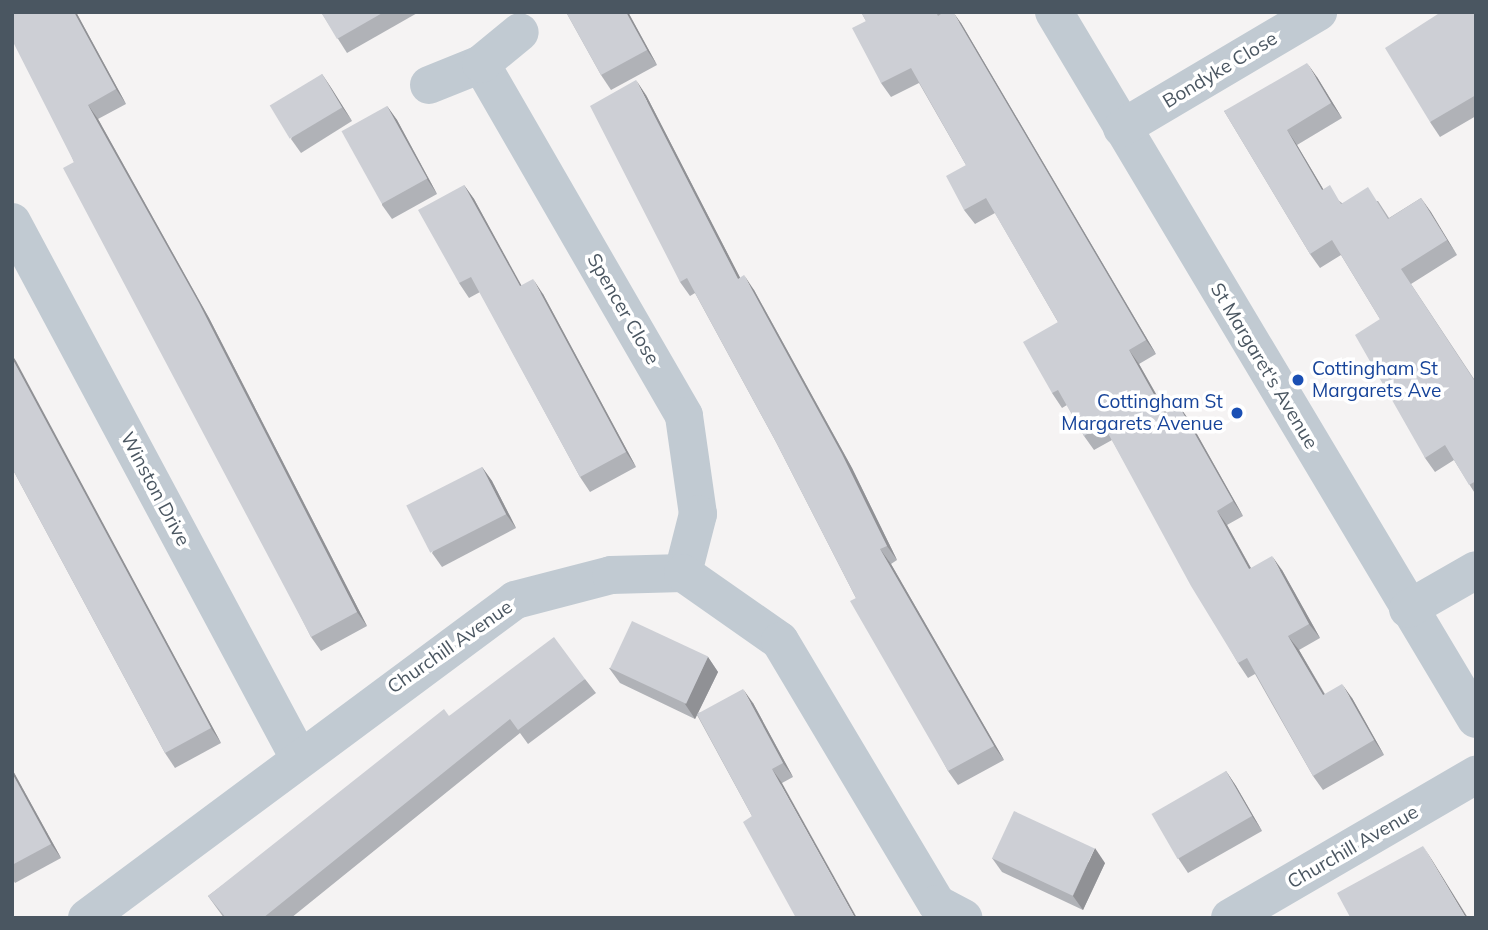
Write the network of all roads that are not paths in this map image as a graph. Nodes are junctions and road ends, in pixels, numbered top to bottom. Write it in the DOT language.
graph roads {
  1 [pos="1054,12"];
  2 [pos="1318,12"];
  3 [pos="520,32"];
  4 [pos="481,64"];
  5 [pos="429,85"];
  6 [pos="1122,128"];
  7 [pos="12,222"];
  8 [pos="1476,570"];
  9 [pos="683,573"];
  10 [pos="1408,609"];
  11 [pos="1476,719"];
  12 [pos="298,756"];
  13 [pos="1476,775"];
  14 [pos="87,918"];
  15 [pos="963,918"];
  16 [pos="1230,918"];
  1 -- 6 [label="street, St Margaret's Avenue"];
  2 -- 6 [label="street, Bondyke Close"];
  3 -- 4 [label="street"];
  4 -- 5 [label="street"];
  4 -- 9 [label="street, Spencer Close"];
  6 -- 10 [label="street, St Margaret's Avenue"];
  7 -- 12 [label="street, Winston Drive"];
  8 -- 10 [label="street"];
  9 -- 12 [label="street, Churchill Avenue"];
  9 -- 15 [label="street"];
  10 -- 11 [label="street, St Margaret's Avenue"];
  12 -- 14 [label="street, Churchill Avenue"];
  13 -- 16 [label="street, Churchill Avenue"];
}
